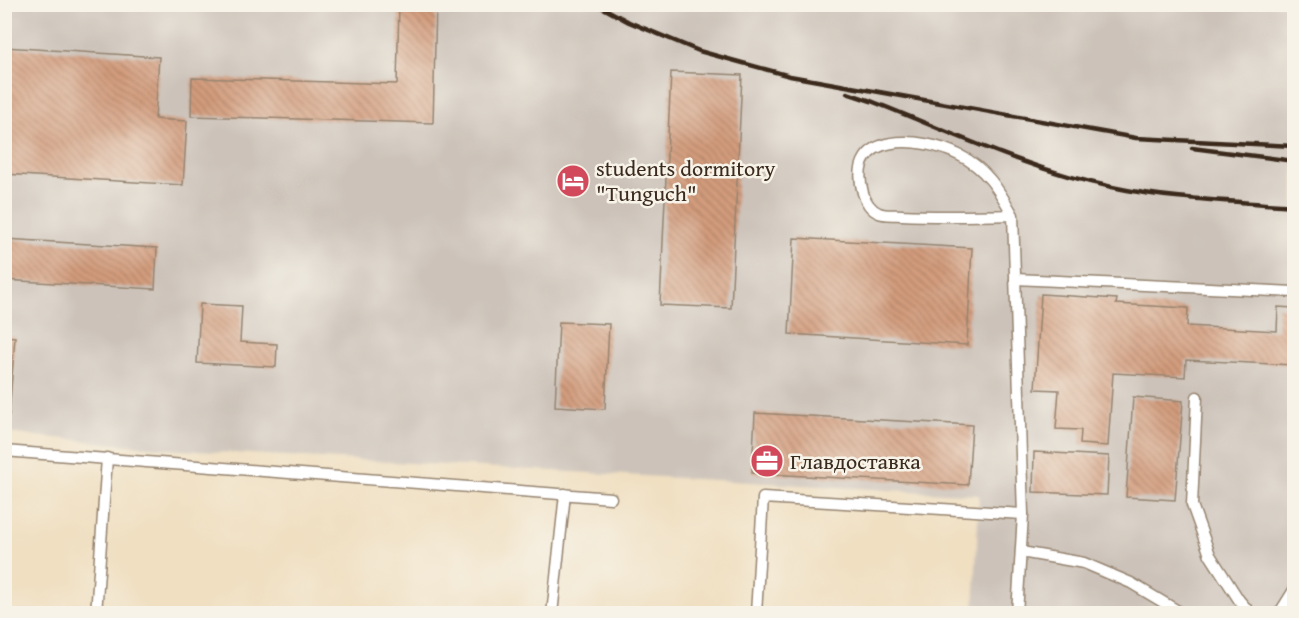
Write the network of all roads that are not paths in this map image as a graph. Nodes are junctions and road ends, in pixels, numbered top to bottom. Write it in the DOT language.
graph roads {
  1 [pos="1013,215"];
  2 [pos="1015,279"];
  3 [pos="1294,292"];
  4 [pos="1197,397"];
  5 [pos="4,451"];
  6 [pos="107,458"];
  7 [pos="565,494"];
  8 [pos="611,498"];
  9 [pos="1023,514"];
  10 [pos="1021,552"];
  11 [pos="1294,590"];
  12 [pos="96,614"];
  13 [pos="552,614"];
  14 [pos="756,614"];
  15 [pos="1017,614"];
  16 [pos="1183,614"];
  17 [pos="1251,614"];
  18 [pos="1279,614"];
  1 -- 1 [label="lane"];
  1 -- 2 [label="lane"];
  2 -- 3 [label="lane"];
  2 -- 9 [label="lane"];
  4 -- 17 [label="lane"];
  5 -- 6 [label="lane"];
  6 -- 7 [label="lane"];
  6 -- 12 [label="lane"];
  7 -- 8 [label="lane"];
  7 -- 13 [label="lane"];
  9 -- 10 [label="lane"];
  9 -- 14 [label="lane"];
  10 -- 15 [label="lane"];
  10 -- 16 [label="lane"];
  11 -- 18 [label="lane"];
}
